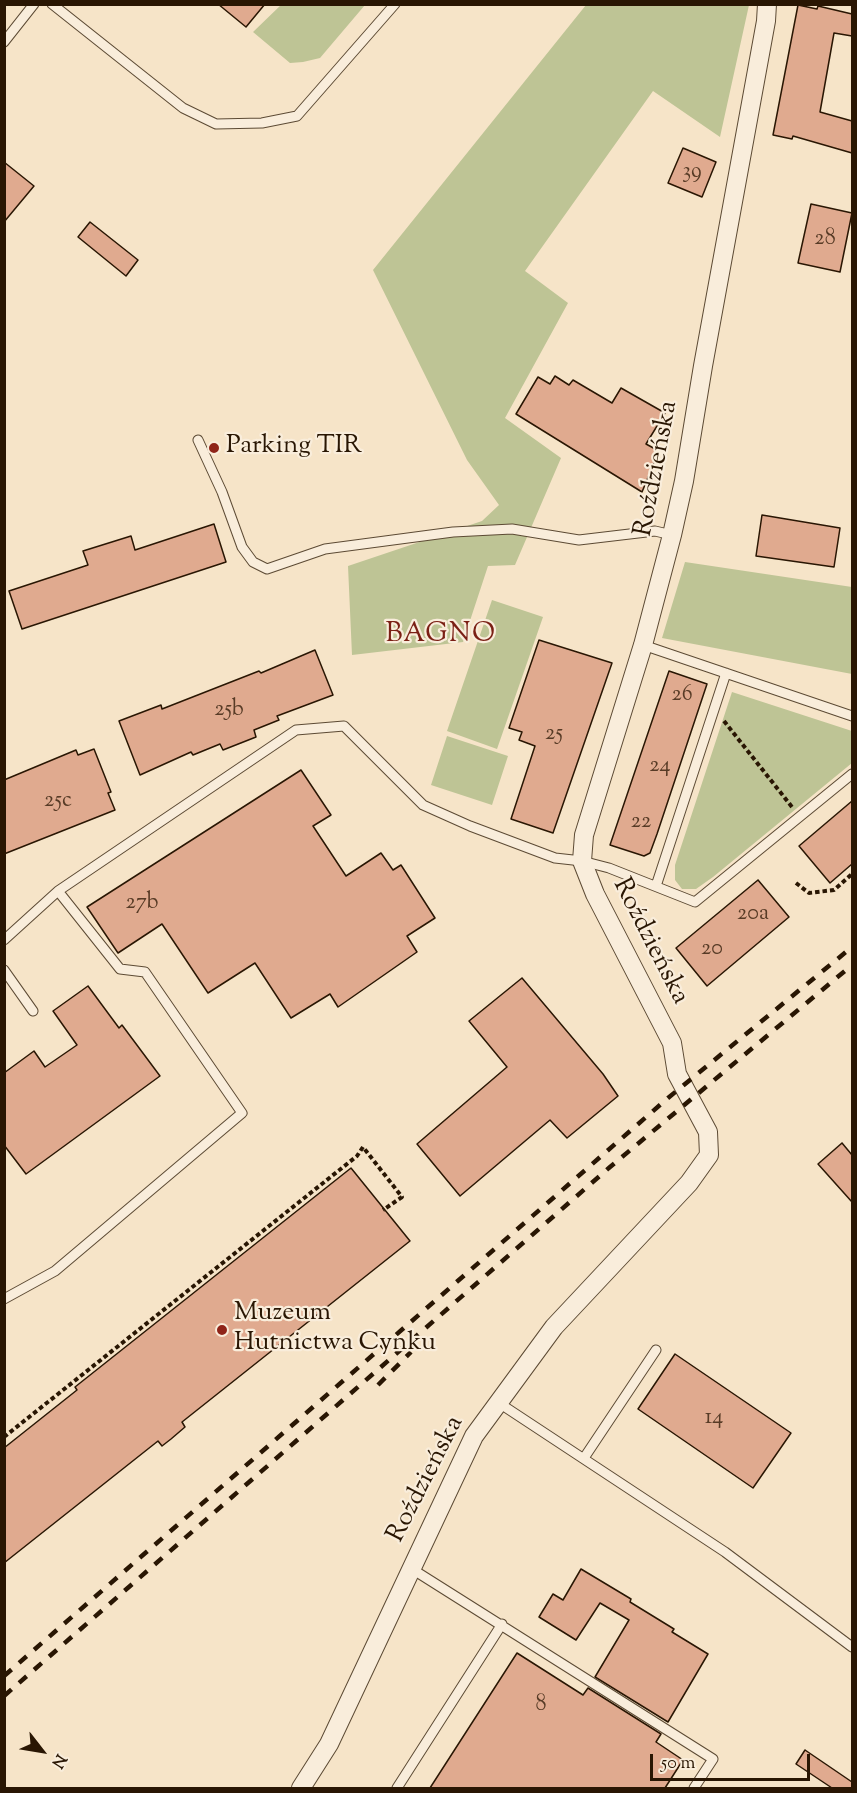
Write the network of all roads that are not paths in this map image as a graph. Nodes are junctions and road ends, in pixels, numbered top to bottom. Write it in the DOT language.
graph roads {
  1 [pos="34,4"];
  2 [pos="52,4"];
  3 [pos="395,4"];
  4 [pos="767,4"];
  5 [pos="4,42"];
  6 [pos="198,440"];
  7 [pos="672,536"];
  8 [pos="643,645"];
  9 [pos="726,673"];
  10 [pos="852,716"];
  11 [pos="852,774"];
  12 [pos="582,861"];
  13 [pos="656,886"];
  14 [pos="58,891"];
  15 [pos="4,940"];
  16 [pos="4,970"];
  17 [pos="33,1011"];
  18 [pos="4,1299"];
  19 [pos="656,1350"];
  20 [pos="499,1403"];
  21 [pos="584,1458"];
  22 [pos="412,1569"];
  23 [pos="502,1624"];
  24 [pos="852,1647"];
  25 [pos="301,1788"];
  26 [pos="397,1788"];
  27 [pos="694,1788"];
  1 -- 5 [label="lane"];
  2 -- 3 [label="lane"];
  4 -- 7 [label="street, Roździeńska"];
  6 -- 7 [label="lane"];
  7 -- 8 [label="street, Roździeńska"];
  8 -- 9 [label="lane"];
  8 -- 12 [label="street, Roździeńska"];
  9 -- 10 [label="lane"];
  9 -- 13 [label="lane"];
  11 -- 13 [label="lane"];
  12 -- 13 [label="lane"];
  12 -- 14 [label="lane"];
  12 -- 20 [label="street, Roździeńska"];
  14 -- 15 [label="lane"];
  14 -- 18 [label="lane"];
  16 -- 17 [label="lane"];
  19 -- 21 [label="lane"];
  20 -- 21 [label="lane"];
  20 -- 22 [label="street, Roździeńska"];
  21 -- 24 [label="lane"];
  22 -- 23 [label="lane"];
  22 -- 25 [label="street, Roździeńska"];
  23 -- 26 [label="lane"];
  23 -- 27 [label="lane"];
}
